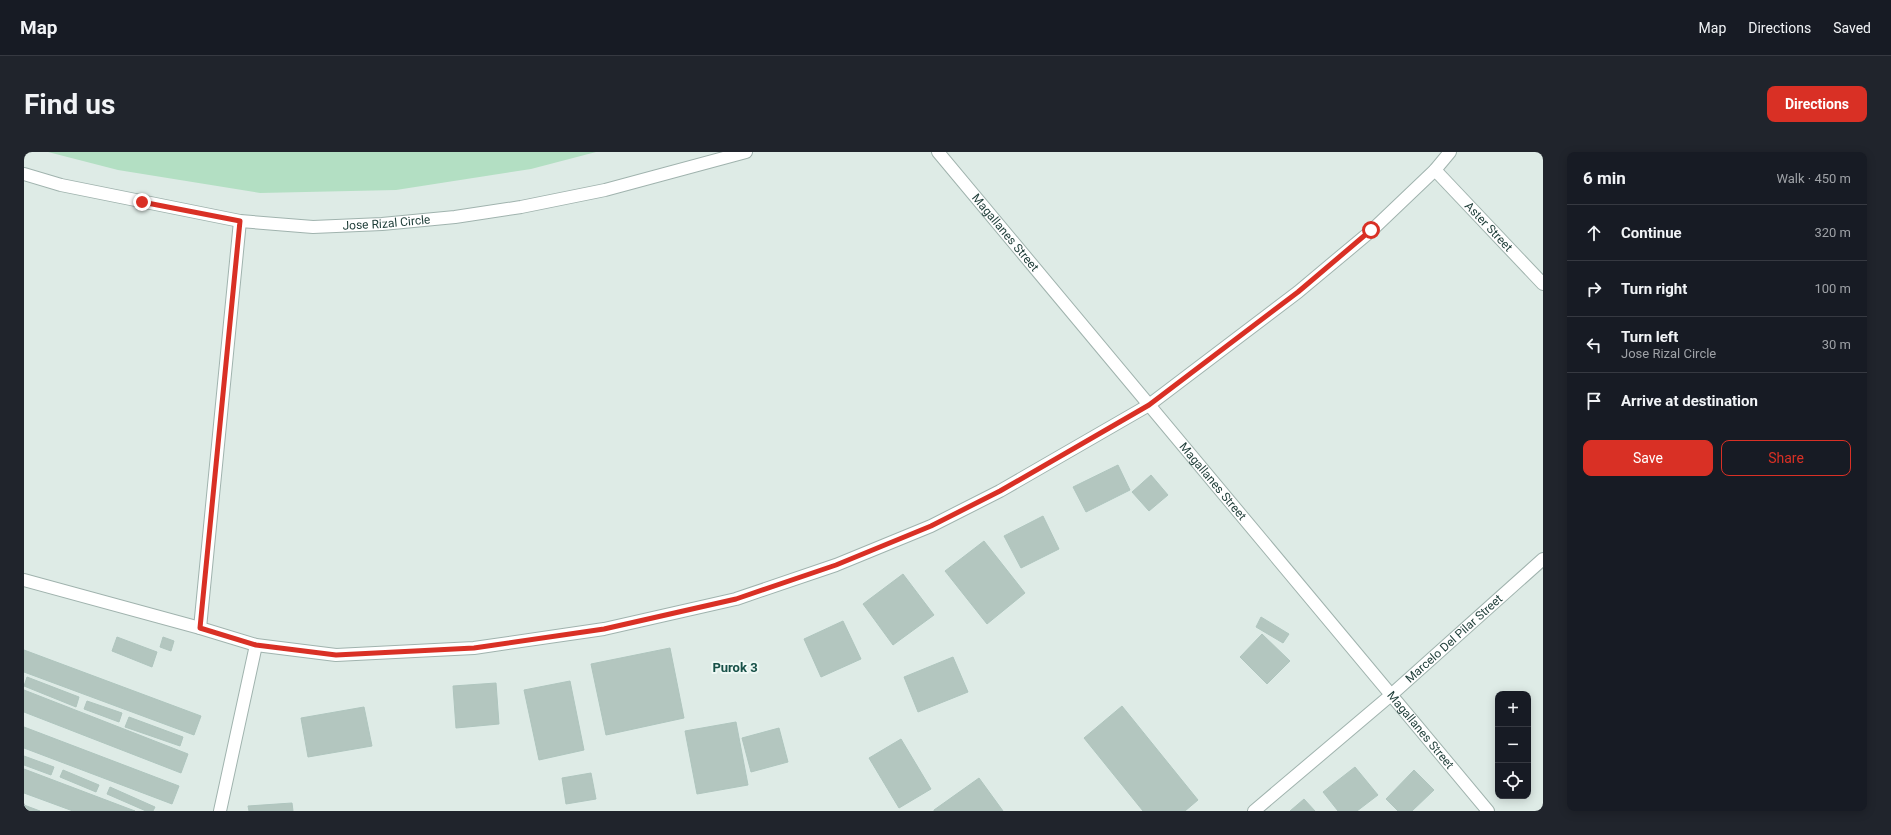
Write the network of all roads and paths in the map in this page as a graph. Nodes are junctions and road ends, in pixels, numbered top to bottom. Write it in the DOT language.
graph roads {
  1 [pos="746,152"];
  2 [pos="938,152"];
  3 [pos="1450,152"];
  4 [pos="1435,170"];
  5 [pos="24,174"];
  6 [pos="240,221"];
  7 [pos="1543,284"];
  8 [pos="1149,405"];
  9 [pos="1543,559"];
  10 [pos="24,580"];
  11 [pos="200,628"];
  12 [pos="256,645"];
  13 [pos="1391,695"];
  14 [pos="220,811"];
  15 [pos="1254,811"];
  16 [pos="1488,811"];
  1 -- 6 [label="street, Jose Rizal Circle"];
  2 -- 8 [label="street, Magallanes Street"];
  3 -- 4 [label="street"];
  4 -- 7 [label="street, Aster Street"];
  4 -- 8 [label="street"];
  5 -- 6 [label="street, Jose Rizal Circle"];
  6 -- 11 [label="street"];
  8 -- 12 [label="street"];
  8 -- 13 [label="street, Magallanes Street"];
  9 -- 13 [label="street, Marcelo Del Pilar Street"];
  10 -- 11 [label="street"];
  11 -- 12 [label="street"];
  12 -- 14 [label="street"];
  13 -- 15 [label="street, Marcelo Del Pilar Street"];
  13 -- 16 [label="street, Magallanes Street"];
}
